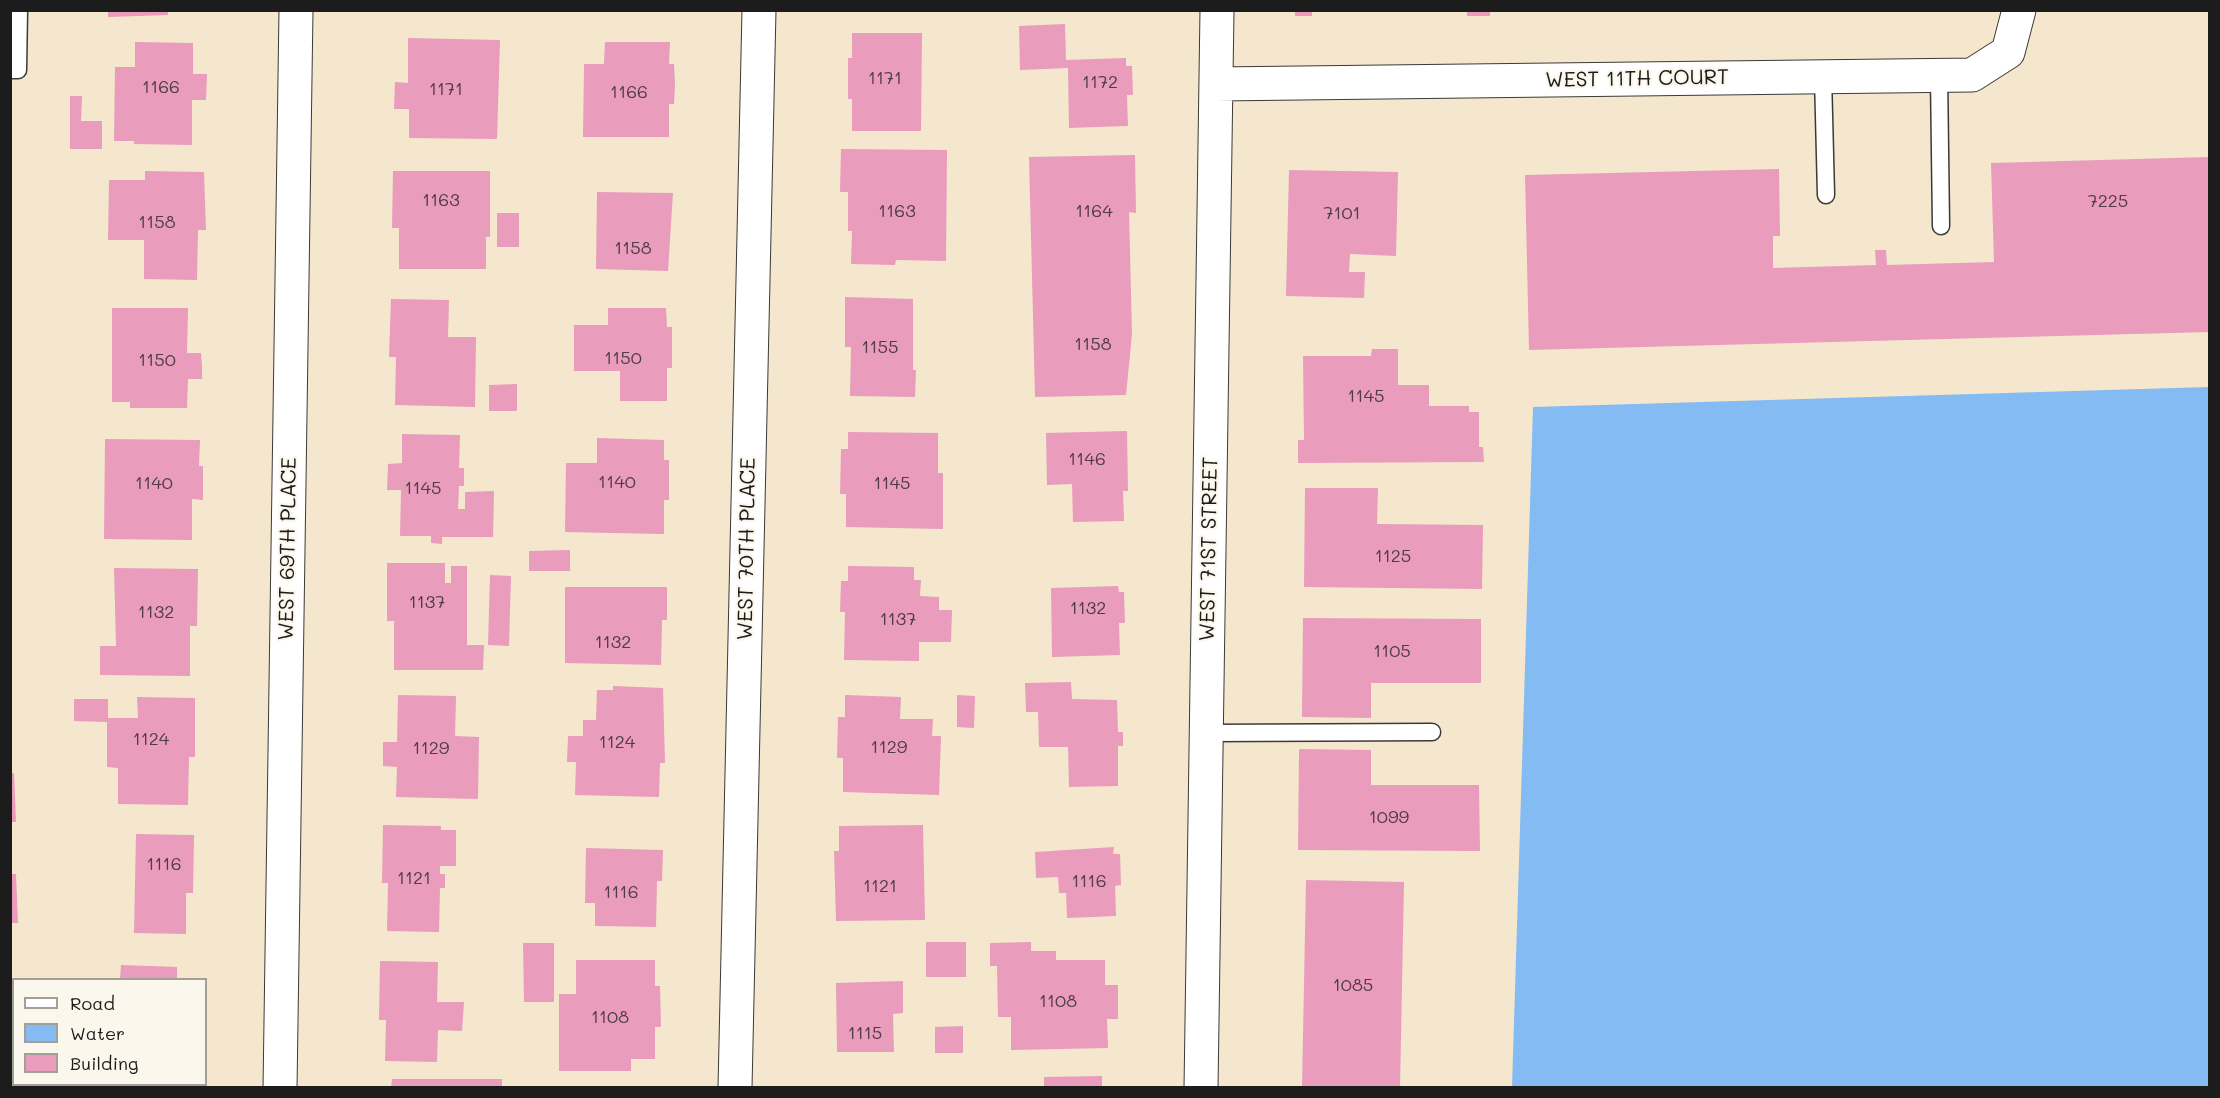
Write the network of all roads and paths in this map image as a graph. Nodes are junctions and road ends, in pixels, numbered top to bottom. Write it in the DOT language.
graph roads {
  1 [pos="18,10"];
  2 [pos="296,10"];
  3 [pos="759,10"];
  4 [pos="1217,10"];
  5 [pos="2019,10"];
  6 [pos="10,70"];
  7 [pos="1940,75"];
  8 [pos="1823,76"];
  9 [pos="1216,84"];
  10 [pos="1826,195"];
  11 [pos="1941,226"];
  12 [pos="1432,732"];
  13 [pos="1207,733"];
  14 [pos="280,1088"];
  15 [pos="735,1088"];
  16 [pos="1201,1088"];
  1 -- 6 [label="lane"];
  2 -- 14 [label="street, WEST 69TH PLACE"];
  3 -- 15 [label="street, WEST 70TH PLACE"];
  4 -- 9 [label="street, WEST 71ST STREET"];
  5 -- 7 [label="street, WEST 11TH COURT"];
  7 -- 8 [label="street, WEST 11TH COURT"];
  7 -- 11 [label="lane"];
  8 -- 9 [label="street, WEST 11TH COURT"];
  8 -- 10 [label="lane"];
  9 -- 13 [label="street, WEST 71ST STREET"];
  12 -- 13 [label="lane"];
  13 -- 16 [label="street, WEST 71ST STREET"];
}
